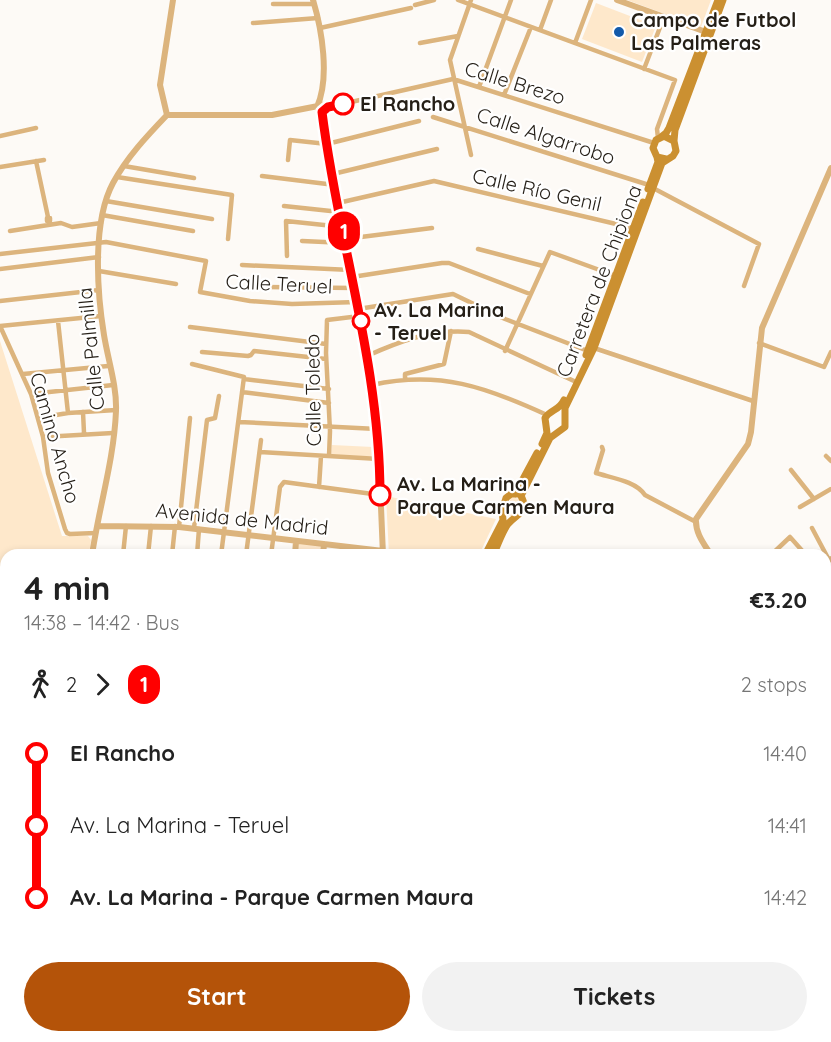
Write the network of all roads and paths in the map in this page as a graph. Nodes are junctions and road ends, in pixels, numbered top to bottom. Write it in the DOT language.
graph roads {
  1 [pos="173,0"];
  2 [pos="434,0"];
  3 [pos="458,0"];
  4 [pos="511,0"];
  5 [pos="551,0"];
  6 [pos="591,0"];
  7 [pos="617,0"];
  8 [pos="718,0"];
  9 [pos="723,0"];
  10 [pos="314,2"];
  11 [pos="470,2"];
  12 [pos="273,4"];
  13 [pos="504,17"];
  14 [pos="664,17"];
  15 [pos="318,18"];
  16 [pos="253,23"];
  17 [pos="531,27"];
  18 [pos="320,28"];
  19 [pos="540,30"];
  20 [pos="706,32"];
  21 [pos="458,36"];
  22 [pos="420,43"];
  23 [pos="575,43"];
  24 [pos="644,69"];
  25 [pos="453,79"];
  26 [pos="479,87"];
  27 [pos="504,95"];
  28 [pos="321,107"];
  29 [pos="167,115"];
  30 [pos="433,117"];
  31 [pos="419,121"];
  32 [pos="464,126"];
  33 [pos="36,128"];
  34 [pos="0,136"];
  35 [pos="658,139"];
  36 [pos="674,141"];
  37 [pos="327,144"];
  38 [pos="436,149"];
  39 [pos="471,155"];
  40 [pos="657,157"];
  41 [pos="666,159"];
  42 [pos="44,160"];
  43 [pos="288,160"];
  44 [pos="36,161"];
  45 [pos="124,166"];
  46 [pos="0,167"];
  47 [pos="831,170"];
  48 [pos="333,174"];
  49 [pos="262,176"];
  50 [pos="117,177"];
  51 [pos="194,178"];
  52 [pos="335,186"];
  53 [pos="651,186"];
  54 [pos="106,201"];
  55 [pos="338,203"];
  56 [pos="284,206"];
  57 [pos="340,212"];
  58 [pos="101,214"];
  59 [pos="213,219"];
  60 [pos="49,221"];
  61 [pos="100,223"];
  62 [pos="343,227"];
  63 [pos="432,228"];
  64 [pos="633,228"];
  65 [pos="10,231"];
  66 [pos="193,231"];
  67 [pos="228,239"];
  68 [pos="302,241"];
  69 [pos="346,241"];
  70 [pos="99,243"];
  71 [pos="478,249"];
  72 [pos="0,254"];
  73 [pos="287,256"];
  74 [pos="99,257"];
  75 [pos="242,265"];
  76 [pos="543,266"];
  77 [pos="0,269"];
  78 [pos="99,271"];
  79 [pos="352,274"];
  80 [pos="616,276"];
  81 [pos="176,284"];
  82 [pos="744,286"];
  83 [pos="264,287"];
  84 [pos="354,288"];
  85 [pos="99,290"];
  86 [pos="530,294"];
  87 [pos="0,301"];
  88 [pos="358,309"];
  89 [pos="101,316"];
  90 [pos="58,321"];
  91 [pos="517,324"];
  92 [pos="0,326"];
  93 [pos="190,327"];
  94 [pos="451,331"];
  95 [pos="759,343"];
  96 [pos="326,344"];
  97 [pos="591,350"];
  98 [pos="505,351"];
  99 [pos="202,352"];
  100 [pos="831,352"];
  101 [pos="367,356"];
  102 [pos="326,359"];
  103 [pos="192,364"];
  104 [pos="108,366"];
  105 [pos="64,370"];
  106 [pos="23,374"];
  107 [pos="244,379"];
  108 [pos="405,380"];
  109 [pos="574,381"];
  110 [pos="113,385"];
  111 [pos="372,385"];
  112 [pos="329,389"];
  113 [pos="66,391"];
  114 [pos="242,392"];
  115 [pos="31,394"];
  116 [pos="219,396"];
  117 [pos="753,401"];
  118 [pos="329,403"];
  119 [pos="116,410"];
  120 [pos="555,411"];
  121 [pos="83,412"];
  122 [pos="68,413"];
  123 [pos="547,415"];
  124 [pos="565,417"];
  125 [pos="38,418"];
  126 [pos="190,418"];
  127 [pos="239,422"];
  128 [pos="330,427"];
  129 [pos="377,429"];
  130 [pos="547,429"];
  131 [pos="84,433"];
  132 [pos="113,433"];
  133 [pos="557,433"];
  134 [pos="42,437"];
  135 [pos="261,440"];
  136 [pos="602,447"];
  137 [pos="260,452"];
  138 [pos="321,456"];
  139 [pos="329,456"];
  140 [pos="826,456"];
  141 [pos="379,459"];
  142 [pos="831,462"];
  143 [pos="791,470"];
  144 [pos="319,487"];
  145 [pos="831,489"];
  146 [pos="380,495"];
  147 [pos="518,495"];
  148 [pos="814,499"];
  149 [pos="800,507"];
  150 [pos="503,516"];
  151 [pos="512,520"];
  152 [pos="696,522"];
  153 [pos="98,526"];
  154 [pos="126,526"];
  155 [pos="151,526"];
  156 [pos="177,526"];
  157 [pos="196,528"];
  158 [pos="812,528"];
  159 [pos="223,532"];
  160 [pos="96,533"];
  161 [pos="247,534"];
  162 [pos="273,538"];
  163 [pos="296,541"];
  164 [pos="324,544"];
  165 [pos="350,547"];
  166 [pos="93,549"];
  167 [pos="124,549"];
  168 [pos="149,549"];
  169 [pos="173,549"];
  170 [pos="197,549"];
  171 [pos="222,549"];
  172 [pos="246,549"];
  173 [pos="272,549"];
  174 [pos="295,549"];
  175 [pos="324,549"];
  176 [pos="361,549"];
  177 [pos="383,549"];
  178 [pos="488,549"];
  179 [pos="496,549"];
  180 [pos="707,549"];
  181 [pos="777,549"];
  182 [pos="801,549"];
  183 [pos="822,549"];
  1 -- 29 [label="street"];
  2 -- 18 [label="street"];
  3 -- 11 [label="street"];
  4 -- 13 [label="street"];
  5 -- 19 [label="street"];
  6 -- 23 [label="street"];
  7 -- 14 [label="street"];
  8 -- 20 [label="main road"];
  9 -- 36 [label="main road"];
  10 -- 12 [label="street"];
  10 -- 15 [label="street"];
  11 -- 13 [label="street"];
  11 -- 21 [label="street"];
  13 -- 17 [label="street"];
  13 -- 26 [label="street"];
  14 -- 20 [label="street"];
  14 -- 24 [label="street"];
  15 -- 16 [label="street"];
  15 -- 18 [label="street"];
  17 -- 19 [label="street"];
  17 -- 27 [label="street"];
  18 -- 28 [label="street"];
  19 -- 23 [label="street"];
  20 -- 35 [label="main road"];
  21 -- 22 [label="street"];
  21 -- 25 [label="street"];
  23 -- 24 [label="street"];
  24 -- 35 [label="street"];
  25 -- 26 [label="street, Calle Brezo"];
  25 -- 28 [label="street, Calle Brezo"];
  25 -- 32 [label="street"];
  26 -- 27 [label="street, Calle Brezo"];
  27 -- 35 [label="street, Calle Brezo"];
  28 -- 29 [label="street"];
  28 -- 37 [label="street"];
  29 -- 45 [label="street, Calle Palmilla"];
  30 -- 32 [label="street, Calle Algarrobo"];
  31 -- 37 [label="street"];
  32 -- 39 [label="street"];
  32 -- 53 [label="street, Calle Algarrobo"];
  33 -- 34 [label="street"];
  35 -- 36 [label="main road"];
  35 -- 40 [label="main road"];
  36 -- 41 [label="main road"];
  37 -- 43 [label="street"];
  37 -- 48 [label="street"];
  38 -- 48 [label="street"];
  40 -- 41 [label="main road"];
  40 -- 53 [label="main road, Carretera de Chipiona"];
  41 -- 53 [label="main road, Carretera de Chipiona"];
  42 -- 44 [label="street"];
  44 -- 46 [label="street"];
  44 -- 60 [label="street"];
  45 -- 50 [label="street, Calle Palmilla"];
  45 -- 51 [label="street"];
  47 -- 95 [label="street"];
  48 -- 52 [label="street"];
  49 -- 52 [label="street"];
  50 -- 54 [label="street, Calle Palmilla"];
  50 -- 67 [label="street"];
  52 -- 55 [label="street"];
  53 -- 64 [label="main road, Carretera de Chipiona"];
  53 -- 82 [label="street, Calle Algarrobo"];
  53 -- 97 [label="main road, Carretera de Chipiona"];
  54 -- 58 [label="street, Calle Palmilla"];
  54 -- 59 [label="street"];
  55 -- 57 [label="street"];
  55 -- 64 [label="street, Calle Río Genil"];
  56 -- 57 [label="street"];
  57 -- 62 [label="street"];
  58 -- 61 [label="street, Calle Palmilla"];
  58 -- 66 [label="street"];
  60 -- 61 [label="street"];
  60 -- 65 [label="street"];
  61 -- 70 [label="street, Calle Palmilla"];
  62 -- 69 [label="street"];
  62 -- 73 [label="street"];
  63 -- 69 [label="street"];
  64 -- 80 [label="main road, Carretera de Chipiona"];
  68 -- 69 [label="street"];
  69 -- 79 [label="street"];
  70 -- 72 [label="street"];
  70 -- 74 [label="street, Calle Palmilla"];
  70 -- 88 [label="street, Calle Teruel"];
  71 -- 76 [label="street"];
  74 -- 77 [label="street"];
  74 -- 78 [label="street, Calle Palmilla"];
  75 -- 79 [label="street"];
  76 -- 80 [label="street"];
  76 -- 86 [label="street"];
  78 -- 81 [label="street"];
  78 -- 85 [label="street, Calle Palmilla"];
  79 -- 84 [label="street"];
  79 -- 86 [label="street"];
  80 -- 97 [label="main road, Carretera de Chipiona"];
  83 -- 84 [label="street"];
  84 -- 88 [label="street"];
  85 -- 87 [label="street"];
  85 -- 89 [label="street, Calle Palmilla"];
  86 -- 91 [label="street"];
  88 -- 91 [label="street"];
  88 -- 96 [label="street, Calle Toledo"];
  88 -- 101 [label="street"];
  89 -- 90 [label="street"];
  89 -- 104 [label="street, Calle Palmilla"];
  90 -- 92 [label="street"];
  90 -- 105 [label="street"];
  91 -- 97 [label="street"];
  91 -- 98 [label="street"];
  92 -- 106 [label="street, Camino Ancho"];
  93 -- 96 [label="street"];
  94 -- 98 [label="street"];
  94 -- 101 [label="street"];
  94 -- 108 [label="street"];
  95 -- 100 [label="street"];
  95 -- 117 [label="street"];
  96 -- 102 [label="street, Calle Toledo"];
  97 -- 109 [label="main road, Carretera de Chipiona"];
  97 -- 117 [label="street"];
  97 -- 124 [label="main road, Carretera de Chipiona"];
  98 -- 109 [label="street"];
  99 -- 102 [label="street"];
  101 -- 111 [label="street"];
  102 -- 112 [label="street, Calle Toledo"];
  103 -- 107 [label="street"];
  104 -- 105 [label="street"];
  104 -- 110 [label="street, Calle Palmilla"];
  105 -- 106 [label="street"];
  105 -- 113 [label="street"];
  106 -- 115 [label="street, Camino Ancho"];
  107 -- 112 [label="street"];
  107 -- 114 [label="street"];
  108 -- 111 [label="street"];
  108 -- 123 [label="street"];
  109 -- 120 [label="main road, Carretera de Chipiona"];
  110 -- 113 [label="street"];
  110 -- 119 [label="street, Calle Palmilla"];
  111 -- 129 [label="street"];
  112 -- 118 [label="street, Calle Toledo"];
  113 -- 115 [label="street"];
  113 -- 122 [label="street"];
  114 -- 118 [label="street"];
  114 -- 127 [label="street"];
  115 -- 125 [label="street, Camino Ancho"];
  116 -- 157 [label="street"];
  117 -- 152 [label="street"];
  118 -- 128 [label="street, Calle Toledo"];
  119 -- 121 [label="street"];
  119 -- 132 [label="street, Calle Palmilla"];
  120 -- 123 [label="main road"];
  120 -- 124 [label="main road"];
  121 -- 122 [label="street"];
  121 -- 131 [label="street"];
  122 -- 125 [label="street"];
  123 -- 130 [label="main road"];
  124 -- 133 [label="main road"];
  125 -- 134 [label="street, Camino Ancho"];
  126 -- 156 [label="street"];
  127 -- 128 [label="street"];
  127 -- 159 [label="street"];
  128 -- 129 [label="street"];
  128 -- 139 [label="street, Calle Toledo"];
  129 -- 141 [label="street"];
  130 -- 133 [label="main road"];
  130 -- 147 [label="main road"];
  131 -- 132 [label="street"];
  131 -- 134 [label="street"];
  132 -- 153 [label="street, Calle Palmilla"];
  133 -- 147 [label="main road"];
  134 -- 160 [label="street, Camino Ancho"];
  135 -- 137 [label="street"];
  136 -- 152 [label="street"];
  137 -- 138 [label="street"];
  137 -- 161 [label="street"];
  138 -- 139 [label="street"];
  138 -- 144 [label="street"];
  139 -- 141 [label="street"];
  140 -- 142 [label="street"];
  141 -- 146 [label="street"];
  143 -- 148 [label="street"];
  144 -- 146 [label="street"];
  144 -- 162 [label="street"];
  145 -- 148 [label="street"];
  146 -- 177 [label="street"];
  147 -- 150 [label="main road"];
  147 -- 151 [label="main road"];
  148 -- 149 [label="street"];
  150 -- 151 [label="main road"];
  150 -- 178 [label="main road"];
  151 -- 179 [label="main road"];
  152 -- 180 [label="street"];
  153 -- 154 [label="street, Avenida de Madrid"];
  153 -- 160 [label="street, Calle Palmilla"];
  154 -- 155 [label="street, Avenida de Madrid"];
  154 -- 167 [label="street"];
  155 -- 156 [label="street, Avenida de Madrid"];
  155 -- 168 [label="street"];
  156 -- 157 [label="street, Avenida de Madrid"];
  156 -- 169 [label="street"];
  157 -- 159 [label="street, Avenida de Madrid"];
  157 -- 170 [label="street"];
  158 -- 183 [label="street"];
  159 -- 161 [label="street, Avenida de Madrid"];
  159 -- 171 [label="street"];
  160 -- 166 [label="street, Calle Palmilla"];
  161 -- 162 [label="street, Avenida de Madrid"];
  161 -- 172 [label="street"];
  162 -- 163 [label="street, Avenida de Madrid"];
  162 -- 173 [label="street"];
  163 -- 164 [label="street, Avenida de Madrid"];
  163 -- 174 [label="street"];
  164 -- 165 [label="street, Avenida de Madrid"];
  164 -- 175 [label="street"];
  165 -- 176 [label="street, Avenida de Madrid"];
  181 -- 182 [label="street"];
}
